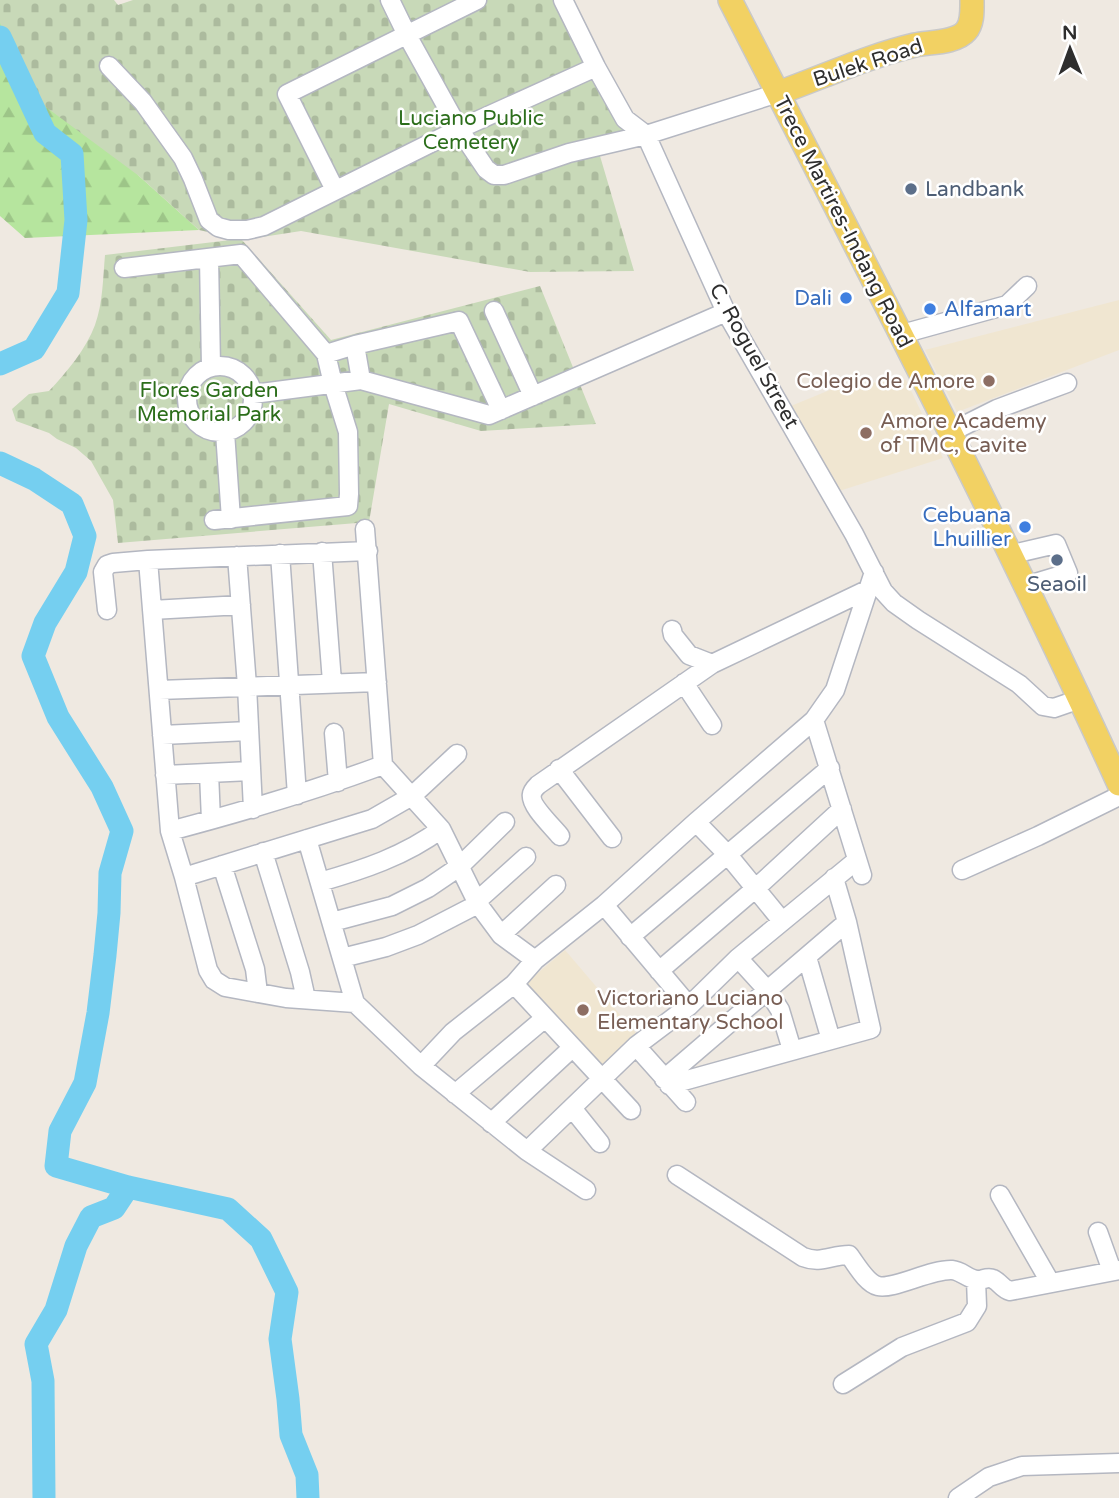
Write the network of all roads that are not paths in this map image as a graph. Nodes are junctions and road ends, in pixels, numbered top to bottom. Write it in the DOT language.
graph roads {
  1 [pos="390,0"];
  2 [pos="477,0"];
  3 [pos="563,0"];
  4 [pos="730,0"];
  5 [pos="972,0"];
  6 [pos="407,35"];
  7 [pos="109,66"];
  8 [pos="596,67"];
  9 [pos="778,93"];
  10 [pos="459,130"];
  11 [pos="646,135"];
  12 [pos="335,190"];
  13 [pos="209,258"];
  14 [pos="124,268"];
  15 [pos="1027,286"];
  16 [pos="494,311"];
  17 [pos="726,312"];
  18 [pos="902,334"];
  19 [pos="355,345"];
  20 [pos="326,354"];
  21 [pos="211,367"];
  22 [pos="360,380"];
  23 [pos="1067,383"];
  24 [pos="333,384"];
  25 [pos="253,394"];
  26 [pos="533,396"];
  27 [pos="501,410"];
  28 [pos="225,432"];
  29 [pos="949,433"];
  30 [pos="365,528"];
  31 [pos="368,551"];
  32 [pos="322,552"];
  33 [pos="280,554"];
  34 [pos="1009,555"];
  35 [pos="237,556"];
  36 [pos="148,560"];
  37 [pos="871,580"];
  38 [pos="1025,586"];
  39 [pos="242,605"];
  40 [pos="107,610"];
  41 [pos="152,611"];
  42 [pos="672,631"];
  43 [pos="712,664"];
  44 [pos="331,682"];
  45 [pos="377,682"];
  46 [pos="684,683"];
  47 [pos="289,684"];
  48 [pos="247,686"];
  49 [pos="159,690"];
  50 [pos="1080,699"];
  51 [pos="814,720"];
  52 [pos="712,724"];
  53 [pos="249,731"];
  54 [pos="334,733"];
  55 [pos="162,735"];
  56 [pos="457,754"];
  57 [pos="383,765"];
  58 [pos="830,768"];
  59 [pos="559,769"];
  60 [pos="251,771"];
  61 [pos="209,773"];
  62 [pos="166,775"];
  63 [pos="338,782"];
  64 [pos="1119,785"];
  65 [pos="297,795"];
  66 [pos="412,796"];
  67 [pos="1119,796"];
  68 [pos="253,809"];
  69 [pos="842,809"];
  70 [pos="211,820"];
  71 [pos="505,822"];
  72 [pos="696,822"];
  73 [pos="440,829"];
  74 [pos="170,831"];
  75 [pos="560,836"];
  76 [pos="612,838"];
  77 [pos="307,839"];
  78 [pos="263,852"];
  79 [pos="727,855"];
  80 [pos="526,857"];
  81 [pos="222,865"];
  82 [pos="458,866"];
  83 [pos="962,870"];
  84 [pos="184,877"];
  85 [pos="834,878"];
  86 [pos="320,883"];
  87 [pos="556,885"];
  88 [pos="756,888"];
  89 [pos="477,902"];
  90 [pos="604,905"];
  91 [pos="782,921"];
  92 [pos="332,922"];
  93 [pos="847,922"];
  94 [pos="501,935"];
  95 [pos="630,937"];
  96 [pos="807,957"];
  97 [pos="342,958"];
  98 [pos="738,958"];
  99 [pos="535,960"];
  100 [pos="659,971"];
  101 [pos="513,984"];
  102 [pos="768,991"];
  103 [pos="258,993"];
  104 [pos="306,999"];
  105 [pos="355,1003"];
  106 [pos="689,1006"];
  107 [pos="545,1018"];
  108 [pos="831,1040"];
  109 [pos="636,1046"];
  110 [pos="572,1048"];
  111 [pos="792,1050"];
  112 [pos="421,1066"];
  113 [pos="601,1080"];
  114 [pos="667,1082"];
  115 [pos="455,1094"];
  116 [pos="686,1102"];
  117 [pos="572,1108"];
  118 [pos="631,1110"];
  119 [pos="491,1123"];
  120 [pos="600,1143"];
  121 [pos="527,1152"];
  122 [pos="677,1175"];
  123 [pos="586,1190"];
  124 [pos="1000,1195"];
  125 [pos="1098,1232"];
  126 [pos="1116,1270"];
  127 [pos="976,1280"];
  128 [pos="1051,1282"];
  129 [pos="843,1384"];
  130 [pos="1119,1463"];
  131 [pos="958,1498"];
  1 -- 6 [label="street"];
  2 -- 6 [label="street"];
  3 -- 8 [label="street"];
  4 -- 9 [label="main road, Trece Martires-Indang Road"];
  5 -- 9 [label="main road, Bulek Road"];
  6 -- 10 [label="street"];
  6 -- 12 [label="street"];
  7 -- 12 [label="street"];
  8 -- 10 [label="street"];
  8 -- 11 [label="street"];
  9 -- 11 [label="street"];
  9 -- 18 [label="main road, Trece Martires-Indang Road"];
  10 -- 11 [label="street"];
  10 -- 12 [label="street"];
  11 -- 17 [label="street, C. Roguel Street"];
  13 -- 14 [label="street"];
  13 -- 20 [label="street"];
  13 -- 21 [label="street"];
  15 -- 18 [label="street"];
  16 -- 26 [label="street"];
  17 -- 26 [label="street"];
  17 -- 37 [label="street, C. Roguel Street"];
  18 -- 29 [label="main road, Trece Martires-Indang Road"];
  19 -- 20 [label="street"];
  19 -- 22 [label="street"];
  19 -- 27 [label="street"];
  20 -- 24 [label="street"];
  21 -- 25 [label="street"];
  21 -- 28 [label="street"];
  22 -- 24 [label="street"];
  22 -- 27 [label="street"];
  23 -- 29 [label="street"];
  24 -- 25 [label="street"];
  24 -- 28 [label="street"];
  25 -- 28 [label="street"];
  26 -- 27 [label="street"];
  29 -- 34 [label="main road, Trece Martires-Indang Road"];
  30 -- 31 [label="street"];
  31 -- 32 [label="street"];
  31 -- 45 [label="street"];
  32 -- 33 [label="street"];
  32 -- 44 [label="street"];
  33 -- 35 [label="street"];
  33 -- 47 [label="street"];
  34 -- 38 [label="main road, Trece Martires-Indang Road"];
  34 -- 38 [label="street"];
  35 -- 36 [label="street"];
  35 -- 39 [label="street"];
  36 -- 40 [label="street"];
  36 -- 41 [label="street"];
  37 -- 43 [label="street"];
  37 -- 50 [label="street, C. Roguel Street"];
  37 -- 51 [label="street"];
  38 -- 50 [label="main road, Trece Martires-Indang Road"];
  39 -- 41 [label="street"];
  39 -- 48 [label="street"];
  41 -- 49 [label="street"];
  42 -- 43 [label="street"];
  43 -- 46 [label="street"];
  44 -- 45 [label="street"];
  44 -- 47 [label="street"];
  45 -- 57 [label="street"];
  46 -- 52 [label="street"];
  46 -- 59 [label="street"];
  47 -- 48 [label="street"];
  47 -- 65 [label="street"];
  48 -- 49 [label="street"];
  48 -- 53 [label="street"];
  49 -- 55 [label="street"];
  50 -- 64 [label="main road, Trece Martires-Indang Road"];
  51 -- 58 [label="street"];
  51 -- 72 [label="street"];
  53 -- 55 [label="street"];
  53 -- 60 [label="street"];
  54 -- 63 [label="street"];
  55 -- 62 [label="street"];
  56 -- 66 [label="street"];
  57 -- 63 [label="street"];
  57 -- 66 [label="street"];
  58 -- 69 [label="street"];
  58 -- 79 [label="street"];
  59 -- 75 [label="street"];
  59 -- 76 [label="street"];
  60 -- 61 [label="street"];
  60 -- 68 [label="street"];
  61 -- 62 [label="street"];
  61 -- 70 [label="street"];
  62 -- 74 [label="street"];
  63 -- 65 [label="street"];
  65 -- 68 [label="street"];
  66 -- 73 [label="street"];
  66 -- 77 [label="street"];
  67 -- 83 [label="street"];
  68 -- 70 [label="street"];
  69 -- 85 [label="street"];
  69 -- 88 [label="street"];
  70 -- 74 [label="street"];
  71 -- 82 [label="street"];
  72 -- 79 [label="street"];
  72 -- 90 [label="street"];
  73 -- 82 [label="street"];
  73 -- 86 [label="street"];
  74 -- 84 [label="street"];
  77 -- 78 [label="street"];
  77 -- 86 [label="street"];
  78 -- 81 [label="street"];
  78 -- 104 [label="street"];
  79 -- 88 [label="street"];
  79 -- 95 [label="street"];
  80 -- 89 [label="street"];
  81 -- 84 [label="street"];
  81 -- 103 [label="street"];
  82 -- 89 [label="street"];
  82 -- 92 [label="street"];
  84 -- 103 [label="street"];
  85 -- 91 [label="street"];
  85 -- 93 [label="street"];
  86 -- 92 [label="street"];
  87 -- 94 [label="street"];
  88 -- 91 [label="street"];
  88 -- 100 [label="street"];
  89 -- 94 [label="street"];
  89 -- 97 [label="street"];
  90 -- 95 [label="street"];
  90 -- 99 [label="street"];
  91 -- 98 [label="street"];
  92 -- 97 [label="street"];
  93 -- 96 [label="street"];
  93 -- 108 [label="street"];
  94 -- 99 [label="street"];
  95 -- 100 [label="street"];
  96 -- 102 [label="street"];
  96 -- 108 [label="street"];
  97 -- 105 [label="street"];
  98 -- 102 [label="street"];
  98 -- 106 [label="street"];
  99 -- 101 [label="street"];
  100 -- 106 [label="street"];
  101 -- 107 [label="street"];
  101 -- 112 [label="street"];
  102 -- 111 [label="street"];
  102 -- 114 [label="street"];
  103 -- 104 [label="street"];
  104 -- 105 [label="street"];
  105 -- 112 [label="street"];
  106 -- 109 [label="street"];
  107 -- 110 [label="street"];
  107 -- 115 [label="street"];
  108 -- 111 [label="street"];
  109 -- 113 [label="street"];
  109 -- 114 [label="street"];
  110 -- 113 [label="street"];
  110 -- 119 [label="street"];
  111 -- 114 [label="street"];
  112 -- 115 [label="street"];
  113 -- 117 [label="street"];
  113 -- 118 [label="street"];
  114 -- 116 [label="street"];
  115 -- 119 [label="street"];
  117 -- 120 [label="street"];
  117 -- 121 [label="street"];
  119 -- 121 [label="street"];
  121 -- 123 [label="street"];
  122 -- 127 [label="street"];
  124 -- 128 [label="street"];
  125 -- 126 [label="street"];
  126 -- 128 [label="street"];
  127 -- 128 [label="street"];
  127 -- 129 [label="street"];
  130 -- 131 [label="street"];
}
